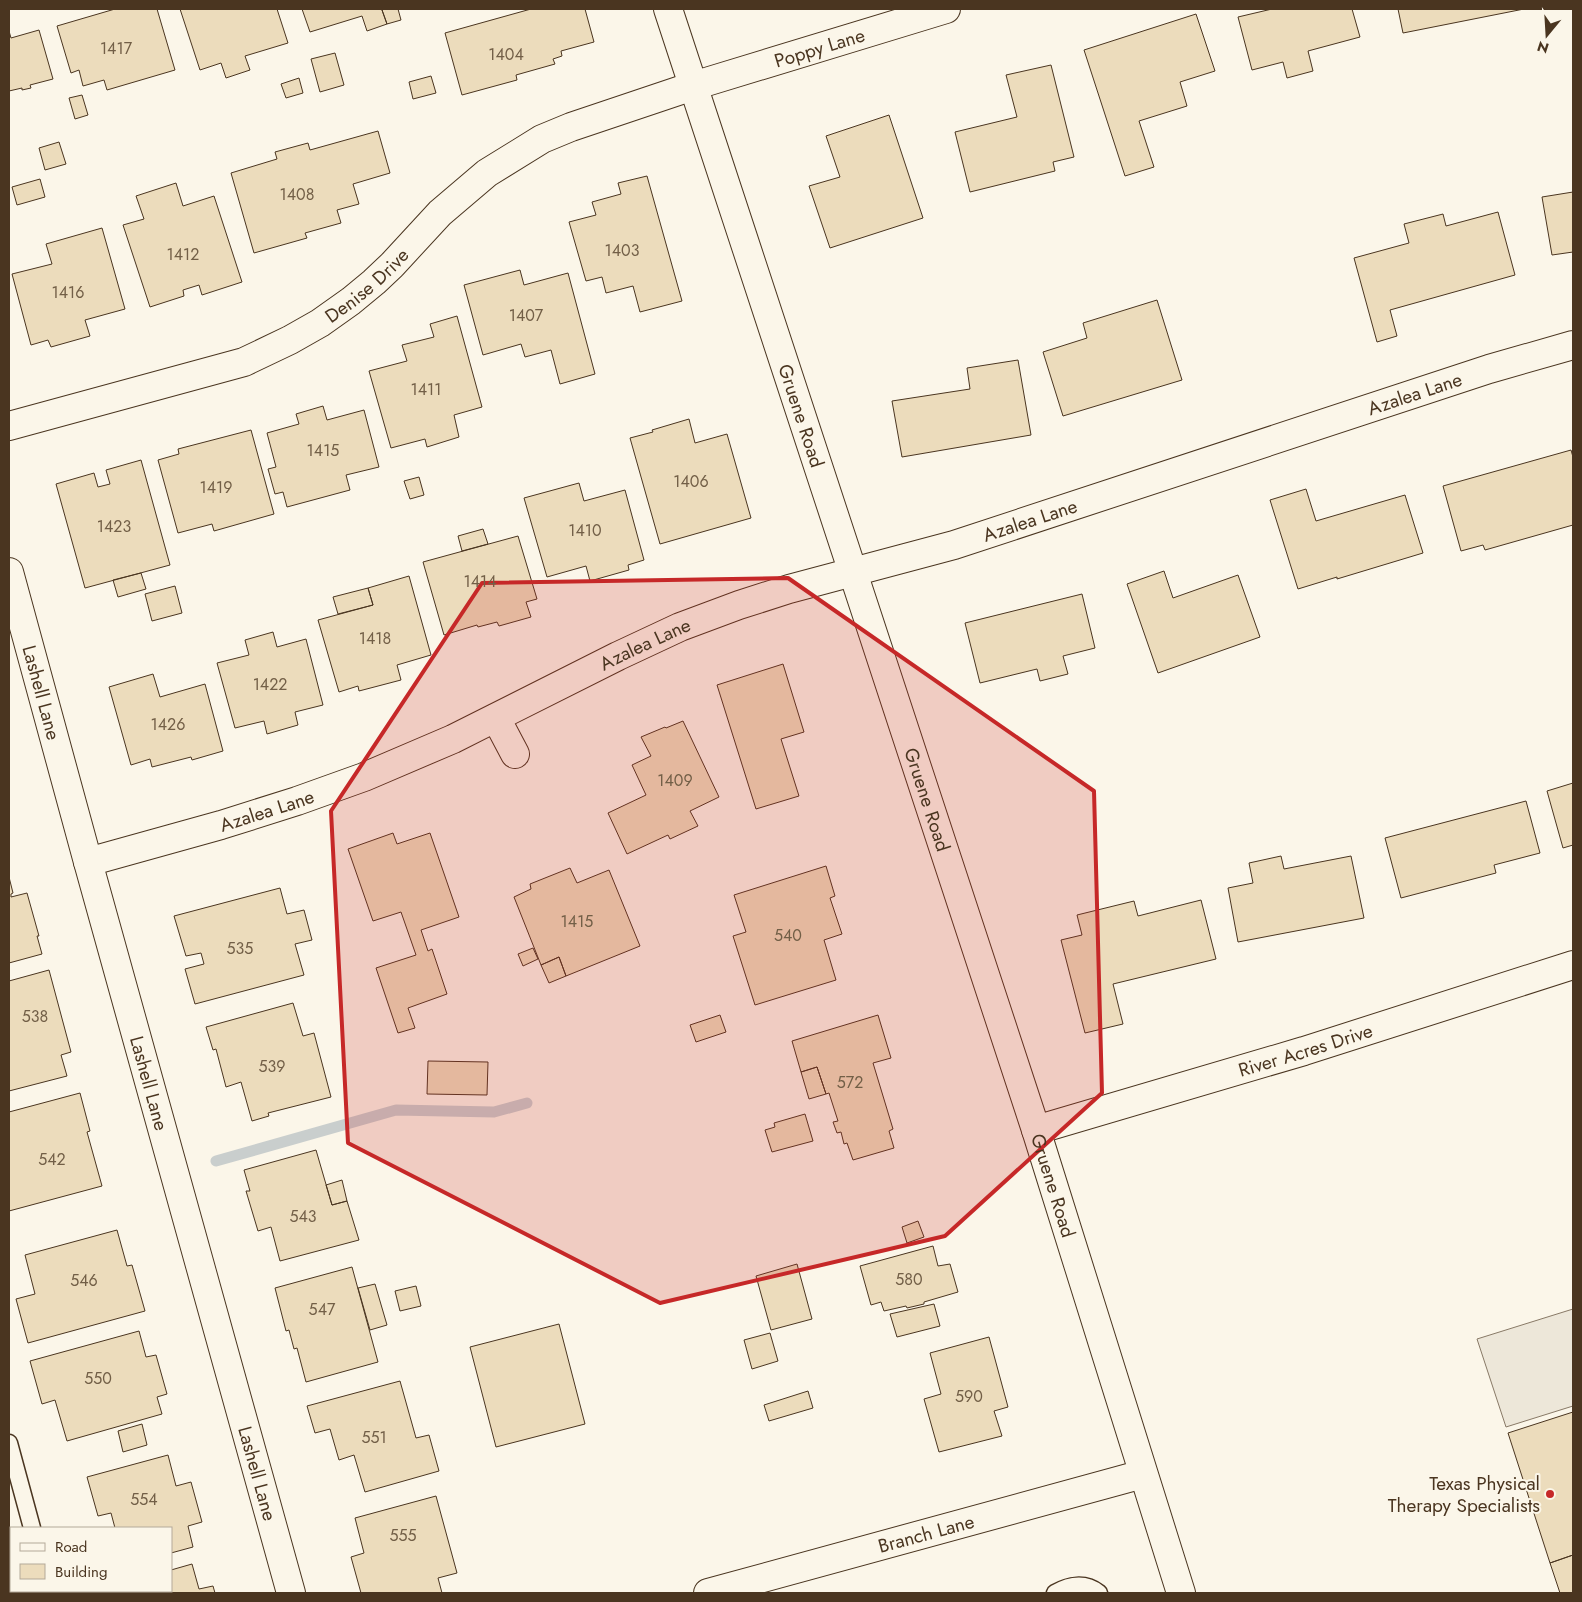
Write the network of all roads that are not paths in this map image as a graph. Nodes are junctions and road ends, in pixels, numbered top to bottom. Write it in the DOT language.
graph roads {
  1 [pos="668,9"];
  2 [pos="946,9"];
  3 [pos="693,86"];
  4 [pos="1573,345"];
  5 [pos="9,426"];
  6 [pos="9,572"];
  7 [pos="853,572"];
  8 [pos="496,718"];
  9 [pos="515,754"];
  10 [pos="88,862"];
  11 [pos="1573,965"];
  12 [pos="1036,1130"];
  13 [pos="9,1443"];
  14 [pos="1143,1474"];
  15 [pos="32,1527"];
  16 [pos="291,1593"];
  17 [pos="708,1593"];
  18 [pos="1055,1593"];
  19 [pos="1099,1593"];
  20 [pos="1181,1593"];
  1 -- 3 [label="street, Gruene Road"];
  2 -- 3 [label="street, Poppy Lane"];
  3 -- 5 [label="street, Denise Drive"];
  3 -- 7 [label="street, Gruene Road"];
  4 -- 7 [label="street, Azalea Lane"];
  6 -- 10 [label="street, Lashell Lane"];
  7 -- 8 [label="street, Azalea Lane"];
  7 -- 12 [label="street, Gruene Road"];
  8 -- 9 [label="street"];
  8 -- 10 [label="street, Azalea Lane"];
  10 -- 16 [label="street, Lashell Lane"];
  11 -- 12 [label="street, River Acres Drive"];
  12 -- 14 [label="street, Gruene Road"];
  13 -- 15 [label="lane"];
  14 -- 17 [label="street, Branch Lane"];
  14 -- 20 [label="street, Gruene Road"];
  18 -- 19 [label="lane"];
}
